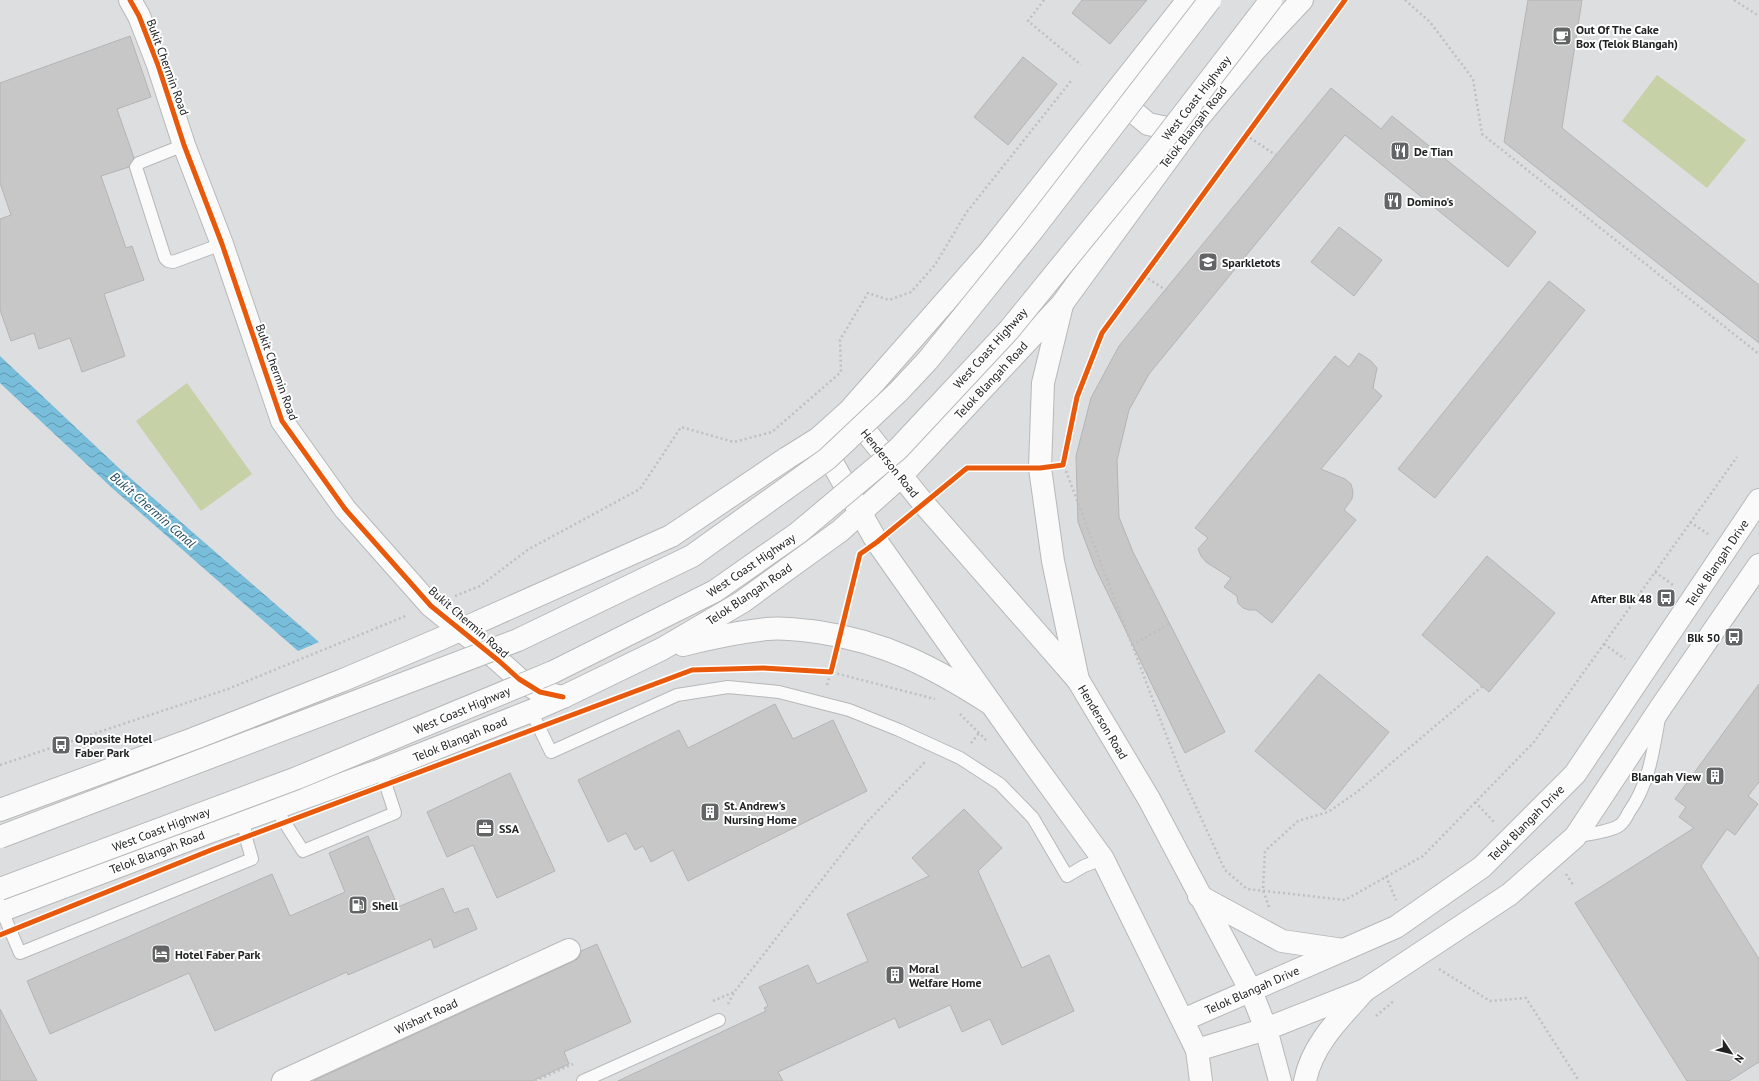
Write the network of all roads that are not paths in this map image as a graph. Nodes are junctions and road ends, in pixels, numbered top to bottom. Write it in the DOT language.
graph roads {
  1 [pos="130,0"];
  2 [pos="1188,0"];
  3 [pos="1210,0"];
  4 [pos="1271,0"];
  5 [pos="1302,0"];
  6 [pos="1120,87"];
  7 [pos="1195,122"];
  8 [pos="184,145"];
  9 [pos="222,244"];
  10 [pos="1062,304"];
  11 [pos="849,411"];
  12 [pos="819,438"];
  13 [pos="901,476"];
  14 [pos="1759,500"];
  15 [pos="861,512"];
  16 [pos="1759,565"];
  17 [pos="460,630"];
  18 [pos="662,649"];
  19 [pos="1078,680"];
  20 [pos="563,697"];
  21 [pos="991,704"];
  22 [pos="1661,708"];
  23 [pos="531,711"];
  24 [pos="381,770"];
  25 [pos="276,809"];
  26 [pos="0,810"];
  27 [pos="244,820"];
  28 [pos="0,837"];
  29 [pos="1575,837"];
  30 [pos="1103,859"];
  31 [pos="1199,896"];
  32 [pos="1,904"];
  33 [pos="569,950"];
  34 [pos="1343,950"];
  35 [pos="1366,990"];
  36 [pos="1251,991"];
  37 [pos="719,1020"];
  38 [pos="1183,1020"];
  39 [pos="1266,1029"];
  40 [pos="1197,1050"];
  41 [pos="283,1081"];
  42 [pos="583,1081"];
  43 [pos="1201,1081"];
  44 [pos="1280,1081"];
  45 [pos="1305,1081"];
  1 -- 8 [label="main road, Bukit Chermin Road"];
  2 -- 6 [label="main road"];
  3 -- 28 [label="main road, bridge"];
  4 -- 32 [label="main road, West Coast Highway, bridge"];
  5 -- 7 [label="main road, Telok Blangah Road"];
  6 -- 7 [label="main road"];
  6 -- 11 [label="main road"];
  7 -- 10 [label="main road, Telok Blangah Road"];
  8 -- 9 [label="main road, Bukit Chermin Road"];
  8 -- 9 [label="lane"];
  9 -- 17 [label="main road, Bukit Chermin Road"];
  10 -- 13 [label="main road, Telok Blangah Road"];
  10 -- 19 [label="main road"];
  11 -- 12 [label="main road"];
  11 -- 13 [label="main road, Henderson Road"];
  12 -- 15 [label="main road"];
  12 -- 17 [label="main road"];
  13 -- 15 [label="main road, Telok Blangah Road"];
  13 -- 19 [label="main road, Henderson Road"];
  14 -- 34 [label="main road, Telok Blangah Drive"];
  15 -- 18 [label="main road, Telok Blangah Road"];
  15 -- 21 [label="main road"];
  16 -- 22 [label="main road"];
  17 -- 20 [label="main road, Bukit Chermin Road"];
  17 -- 26 [label="main road"];
  18 -- 20 [label="main road, Telok Blangah Road"];
  18 -- 21 [label="main road"];
  19 -- 31 [label="main road, Henderson Road"];
  20 -- 23 [label="main road, Telok Blangah Road"];
  21 -- 30 [label="main road"];
  22 -- 29 [label="main road"];
  22 -- 29 [label="lane"];
  23 -- 24 [label="main road, Telok Blangah Road"];
  23 -- 30 [label="lane"];
  24 -- 25 [label="main road, Telok Blangah Road"];
  24 -- 25 [label="lane"];
  25 -- 27 [label="main road, Telok Blangah Road"];
  27 -- 32 [label="main road, Telok Blangah Road"];
  27 -- 32 [label="lane"];
  29 -- 35 [label="main road"];
  30 -- 38 [label="main road"];
  31 -- 34 [label="main road"];
  31 -- 36 [label="main road, Henderson Road"];
  33 -- 41 [label="main road, Wishart Road"];
  34 -- 36 [label="main road, Telok Blangah Drive"];
  35 -- 39 [label="main road"];
  35 -- 45 [label="main road"];
  36 -- 38 [label="main road, Telok Blangah Drive"];
  36 -- 39 [label="main road, Henderson Road"];
  37 -- 42 [label="lane"];
  38 -- 40 [label="main road"];
  39 -- 40 [label="main road"];
  39 -- 44 [label="main road, Henderson Road"];
  40 -- 43 [label="main road"];
}
